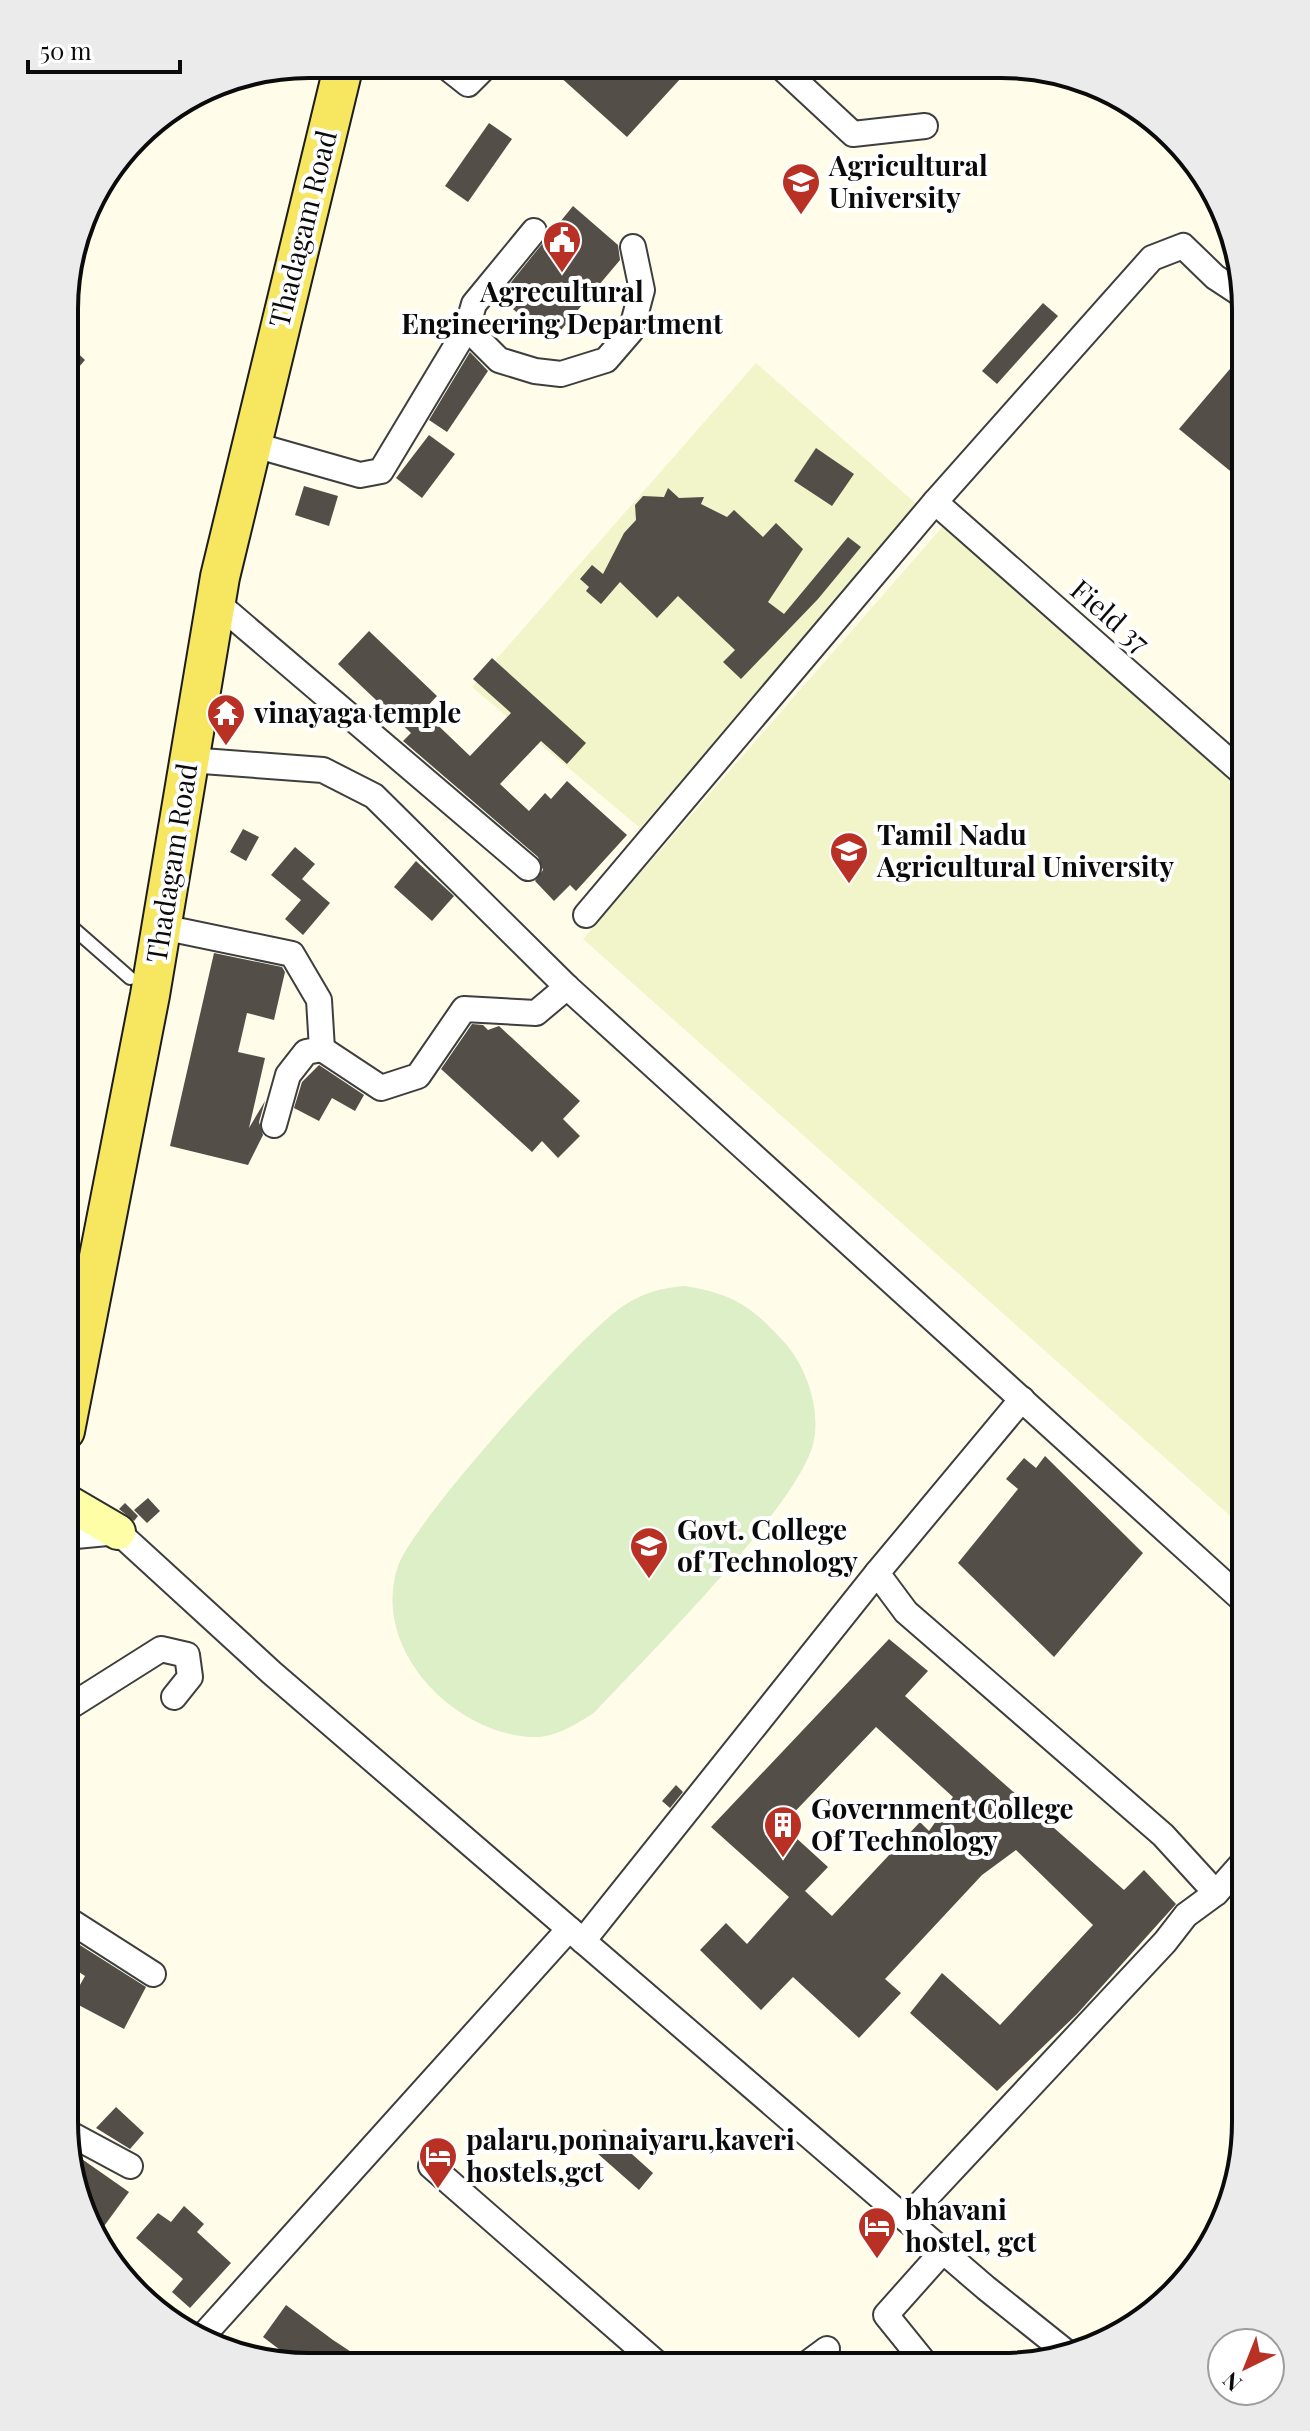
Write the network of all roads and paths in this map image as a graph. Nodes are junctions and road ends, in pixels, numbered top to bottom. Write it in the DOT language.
graph roads {
  1 [pos="320,78"];
  2 [pos="341,78"];
  3 [pos="793,78"];
  4 [pos="925,126"];
  5 [pos="534,231"];
  6 [pos="633,247"];
  7 [pos="1231,288"];
  8 [pos="467,328"];
  9 [pos="251,444"];
  10 [pos="935,502"];
  11 [pos="216,602"];
  12 [pos="189,760"];
  13 [pos="1232,764"];
  14 [pos="528,868"];
  15 [pos="586,915"];
  16 [pos="162,927"];
  17 [pos="78,932"];
  18 [pos="130,978"];
  19 [pos="567,987"];
  20 [pos="322,1049"];
  21 [pos="274,1125"];
  22 [pos="78,1248"];
  23 [pos="78,1363"];
  24 [pos="1022,1399"];
  25 [pos="78,1509"];
  26 [pos="118,1532"];
  27 [pos="78,1536"];
  28 [pos="877,1573"];
  29 [pos="1232,1590"];
  30 [pos="218,1623"];
  31 [pos="187,1655"];
  32 [pos="174,1697"];
  33 [pos="78,1701"];
  34 [pos="1232,1878"];
  35 [pos="1216,1893"];
  36 [pos="78,1926"];
  37 [pos="576,1935"];
  38 [pos="153,1974"];
  39 [pos="79,2139"];
  40 [pos="130,2166"];
  41 [pos="431,2166"];
  42 [pos="906,2219"];
  43 [pos="943,2251"];
  44 [pos="209,2330"];
  45 [pos="1058,2346"];
  46 [pos="827,2349"];
  47 [pos="645,2353"];
  48 [pos="822,2353"];
  49 [pos="917,2353"];
  1 -- 18 [label="main road, Thadagam Road"];
  2 -- 9 [label="main road, Thadagam Road"];
  3 -- 4 [label="street"];
  5 -- 8 [label="street"];
  6 -- 8 [label="street"];
  7 -- 10 [label="street"];
  8 -- 9 [label="street"];
  9 -- 11 [label="main road, Thadagam Road"];
  10 -- 13 [label="street, Field 37"];
  10 -- 15 [label="street"];
  11 -- 12 [label="main road, Thadagam Road"];
  11 -- 14 [label="street"];
  12 -- 16 [label="main road, Thadagam Road"];
  12 -- 19 [label="street"];
  16 -- 20 [label="street"];
  16 -- 23 [label="main road, Thadagam Road"];
  17 -- 18 [label="lane"];
  18 -- 22 [label="main road, Thadagam Road"];
  19 -- 20 [label="street"];
  19 -- 24 [label="street"];
  20 -- 21 [label="street"];
  24 -- 28 [label="street"];
  24 -- 29 [label="street"];
  25 -- 26 [label="main road"];
  26 -- 27 [label="street"];
  26 -- 30 [label="street"];
  28 -- 35 [label="street"];
  28 -- 37 [label="street"];
  30 -- 31 [label="street"];
  30 -- 37 [label="street"];
  31 -- 32 [label="street"];
  31 -- 33 [label="street"];
  34 -- 35 [label="street"];
  35 -- 42 [label="street"];
  36 -- 38 [label="street"];
  37 -- 42 [label="street"];
  37 -- 44 [label="street"];
  39 -- 40 [label="street"];
  41 -- 47 [label="street"];
  42 -- 43 [label="street"];
  43 -- 45 [label="street"];
  43 -- 49 [label="street"];
  46 -- 48 [label="street"];
}
